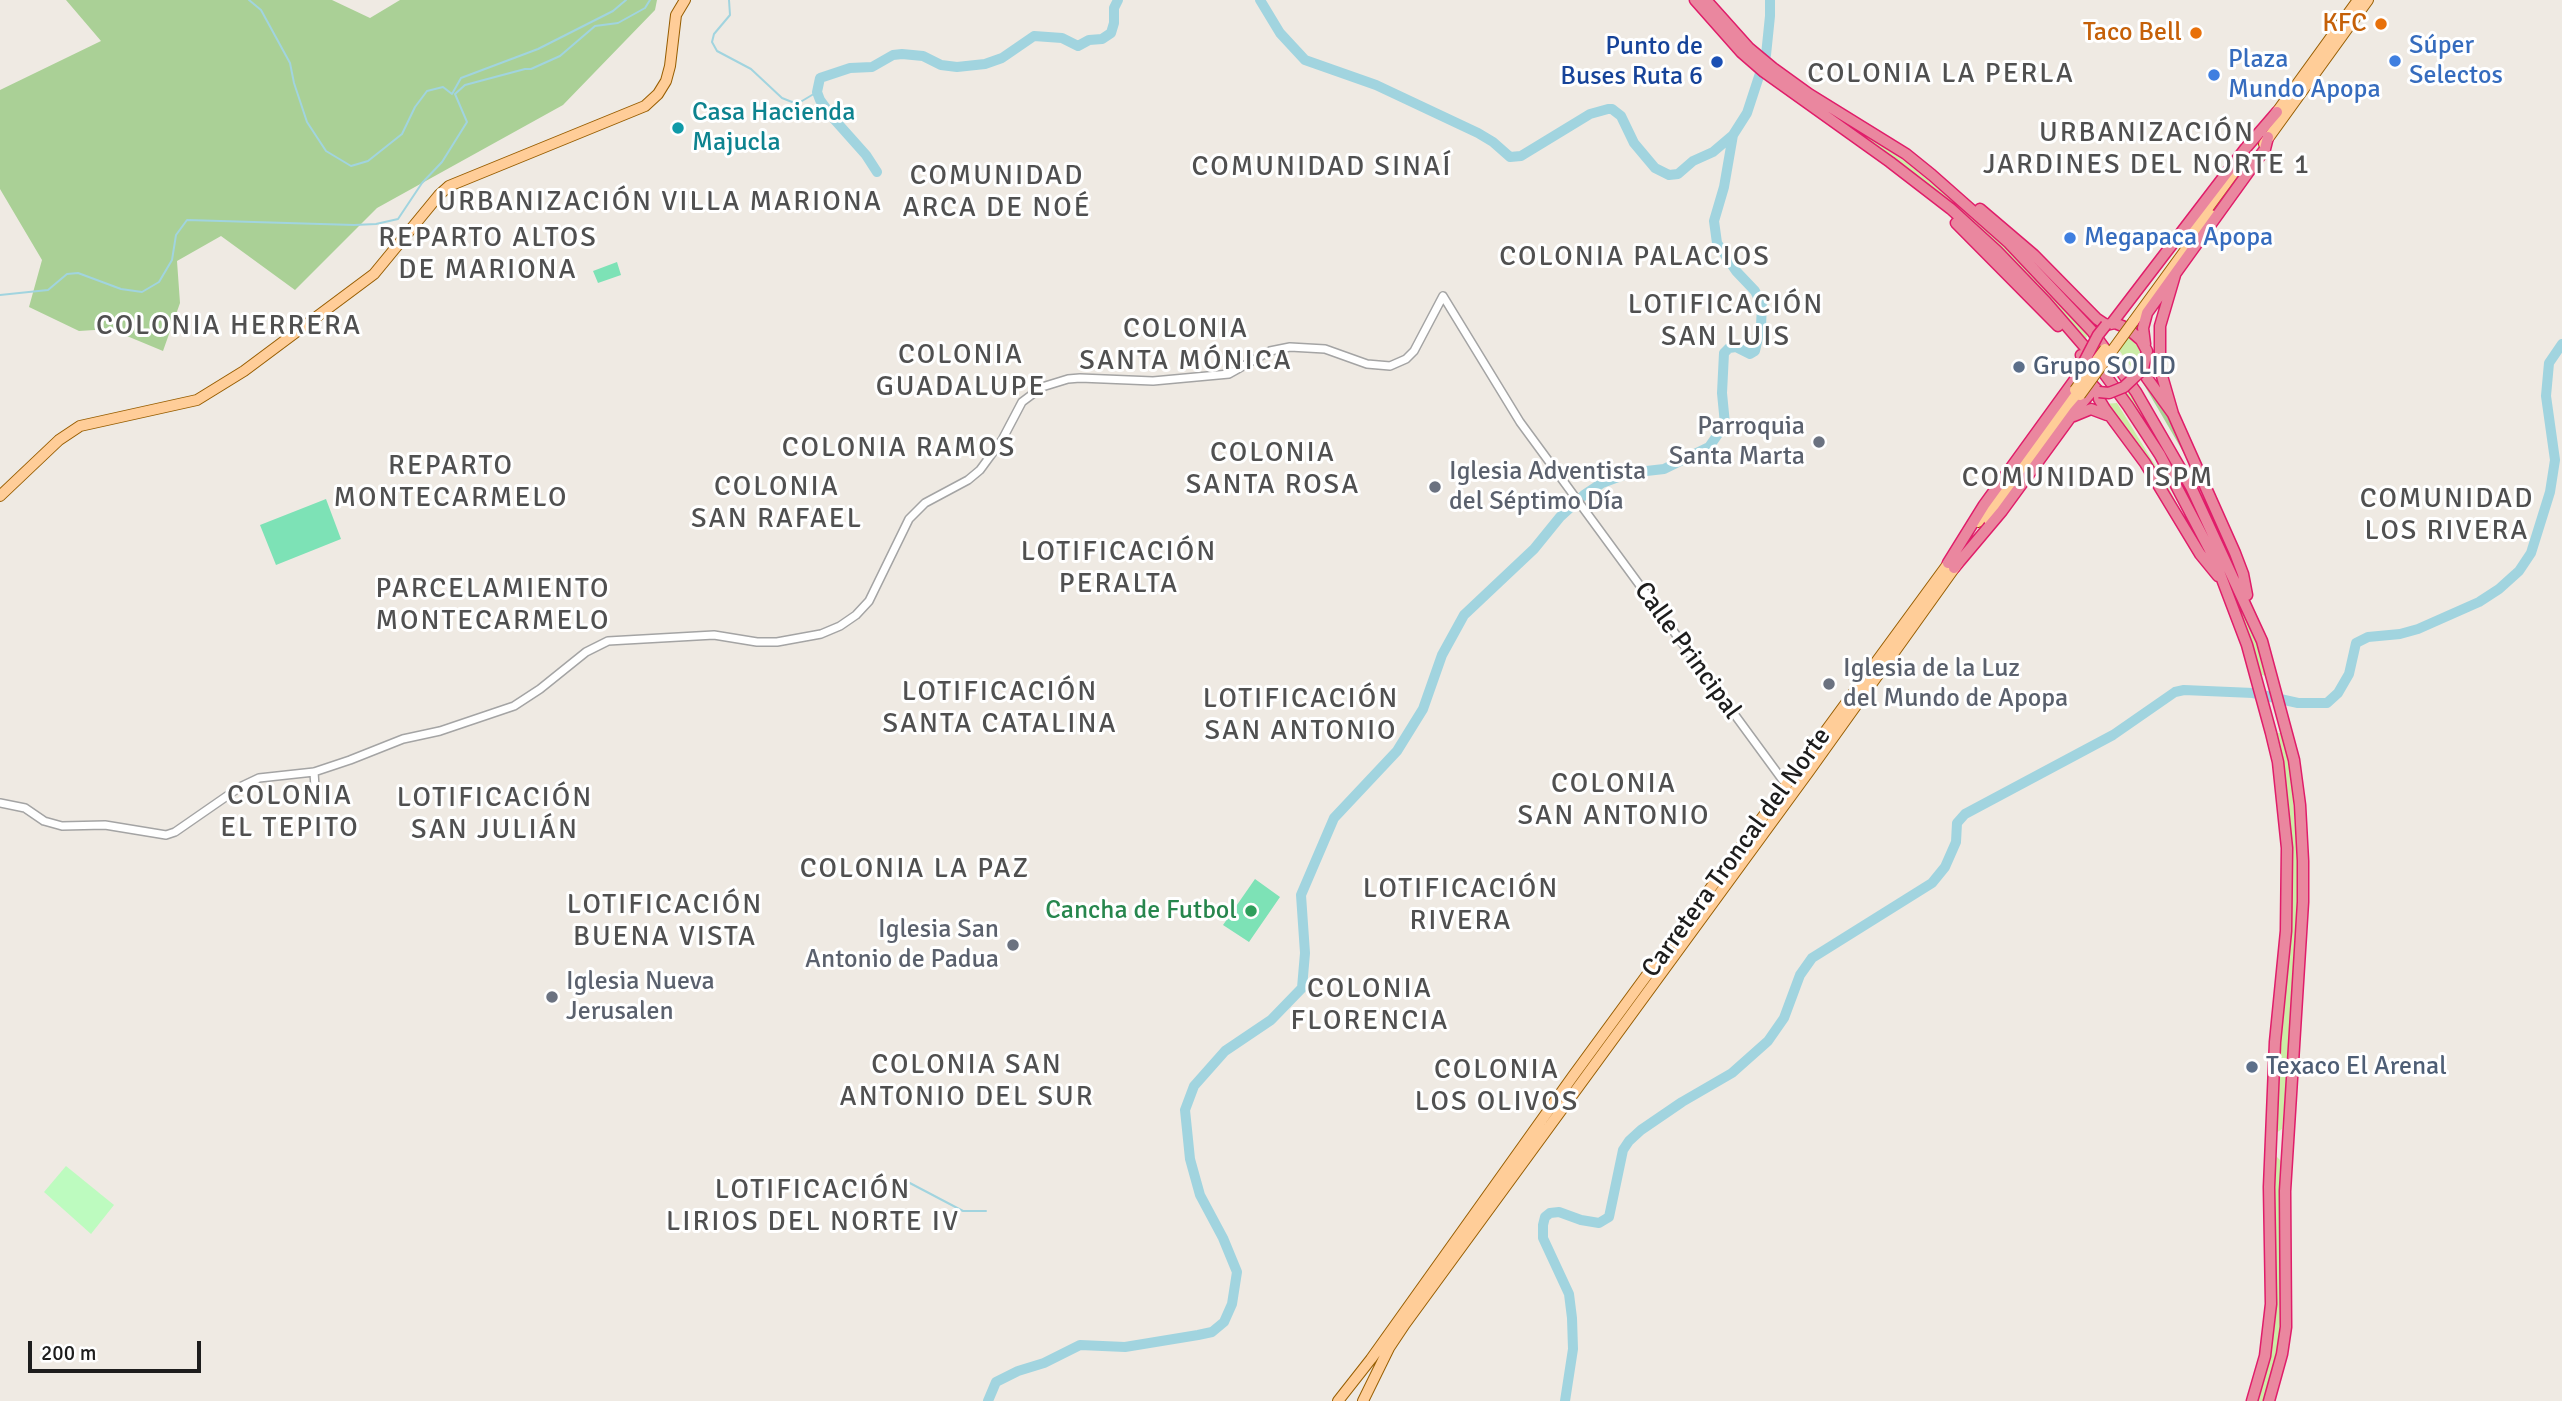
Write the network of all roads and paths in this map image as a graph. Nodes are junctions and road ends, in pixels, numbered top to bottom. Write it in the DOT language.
graph roads {
  1 [pos="685,0"];
  2 [pos="1695,0"];
  3 [pos="1706,0"];
  4 [pos="2358,0"];
  5 [pos="2368,0"];
  6 [pos="1725,30"];
  7 [pos="1807,98"];
  8 [pos="2277,112"];
  9 [pos="2268,137"];
  10 [pos="1932,175"];
  11 [pos="1917,182"];
  12 [pos="2175,275"];
  13 [pos="2131,320"];
  14 [pos="2109,324"];
  15 [pos="2146,347"];
  16 [pos="2084,364"];
  17 [pos="2143,369"];
  18 [pos="2097,391"];
  19 [pos="2173,414"];
  20 [pos="2113,419"];
  21 [pos="2060,431"];
  22 [pos="0,496"];
  23 [pos="1951,565"];
  24 [pos="2224,583"];
  25 [pos="2249,609"];
  26 [pos="314,772"];
  27 [pos="1787,786"];
  28 [pos="316,787"];
  29 [pos="0,803"];
  30 [pos="2272,1128"];
  31 [pos="2288,1133"];
  32 [pos="2286,1158"];
  33 [pos="2270,1160"];
  34 [pos="1338,1401"];
  35 [pos="1363,1401"];
  36 [pos="2252,1401"];
  37 [pos="2269,1401"];
  1 -- 22 [label="main road"];
  2 -- 6 [label="highway"];
  3 -- 6 [label="highway"];
  4 -- 8 [label="main road, Carretera Troncal del Norte"];
  5 -- 9 [label="main road, Carretera Troncal del Norte"];
  6 -- 7 [label="highway"];
  7 -- 10 [label="highway"];
  7 -- 11 [label="highway"];
  8 -- 13 [label="main road, Carretera Troncal del Norte"];
  8 -- 14 [label="highway"];
  9 -- 12 [label="highway"];
  9 -- 13 [label="main road, Carretera Troncal del Norte"];
  10 -- 14 [label="highway"];
  10 -- 25 [label="highway"];
  11 -- 16 [label="highway"];
  11 -- 24 [label="highway"];
  12 -- 15 [label="highway"];
  12 -- 19 [label="highway"];
  13 -- 23 [label="main road, Carretera Troncal del Norte, bridge"];
  14 -- 15 [label="highway"];
  14 -- 16 [label="highway, bridge"];
  15 -- 17 [label="highway"];
  16 -- 18 [label="highway"];
  16 -- 23 [label="highway"];
  17 -- 18 [label="highway, bridge"];
  17 -- 19 [label="highway"];
  18 -- 20 [label="highway"];
  18 -- 21 [label="highway"];
  19 -- 25 [label="highway"];
  20 -- 21 [label="highway"];
  20 -- 24 [label="highway"];
  21 -- 23 [label="highway"];
  23 -- 27 [label="main road, Carretera Troncal del Norte"];
  23 -- 35 [label="main road, Carretera Troncal del Norte"];
  24 -- 30 [label="highway"];
  25 -- 31 [label="highway"];
  26 -- 27 [label="street, Calle Principal"];
  26 -- 28 [label="street"];
  26 -- 29 [label="street"];
  27 -- 34 [label="main road, Carretera Troncal del Norte"];
  30 -- 31 [label="highway"];
  30 -- 33 [label="highway"];
  31 -- 32 [label="highway"];
  32 -- 33 [label="highway"];
  32 -- 37 [label="highway"];
  33 -- 36 [label="highway"];
}
